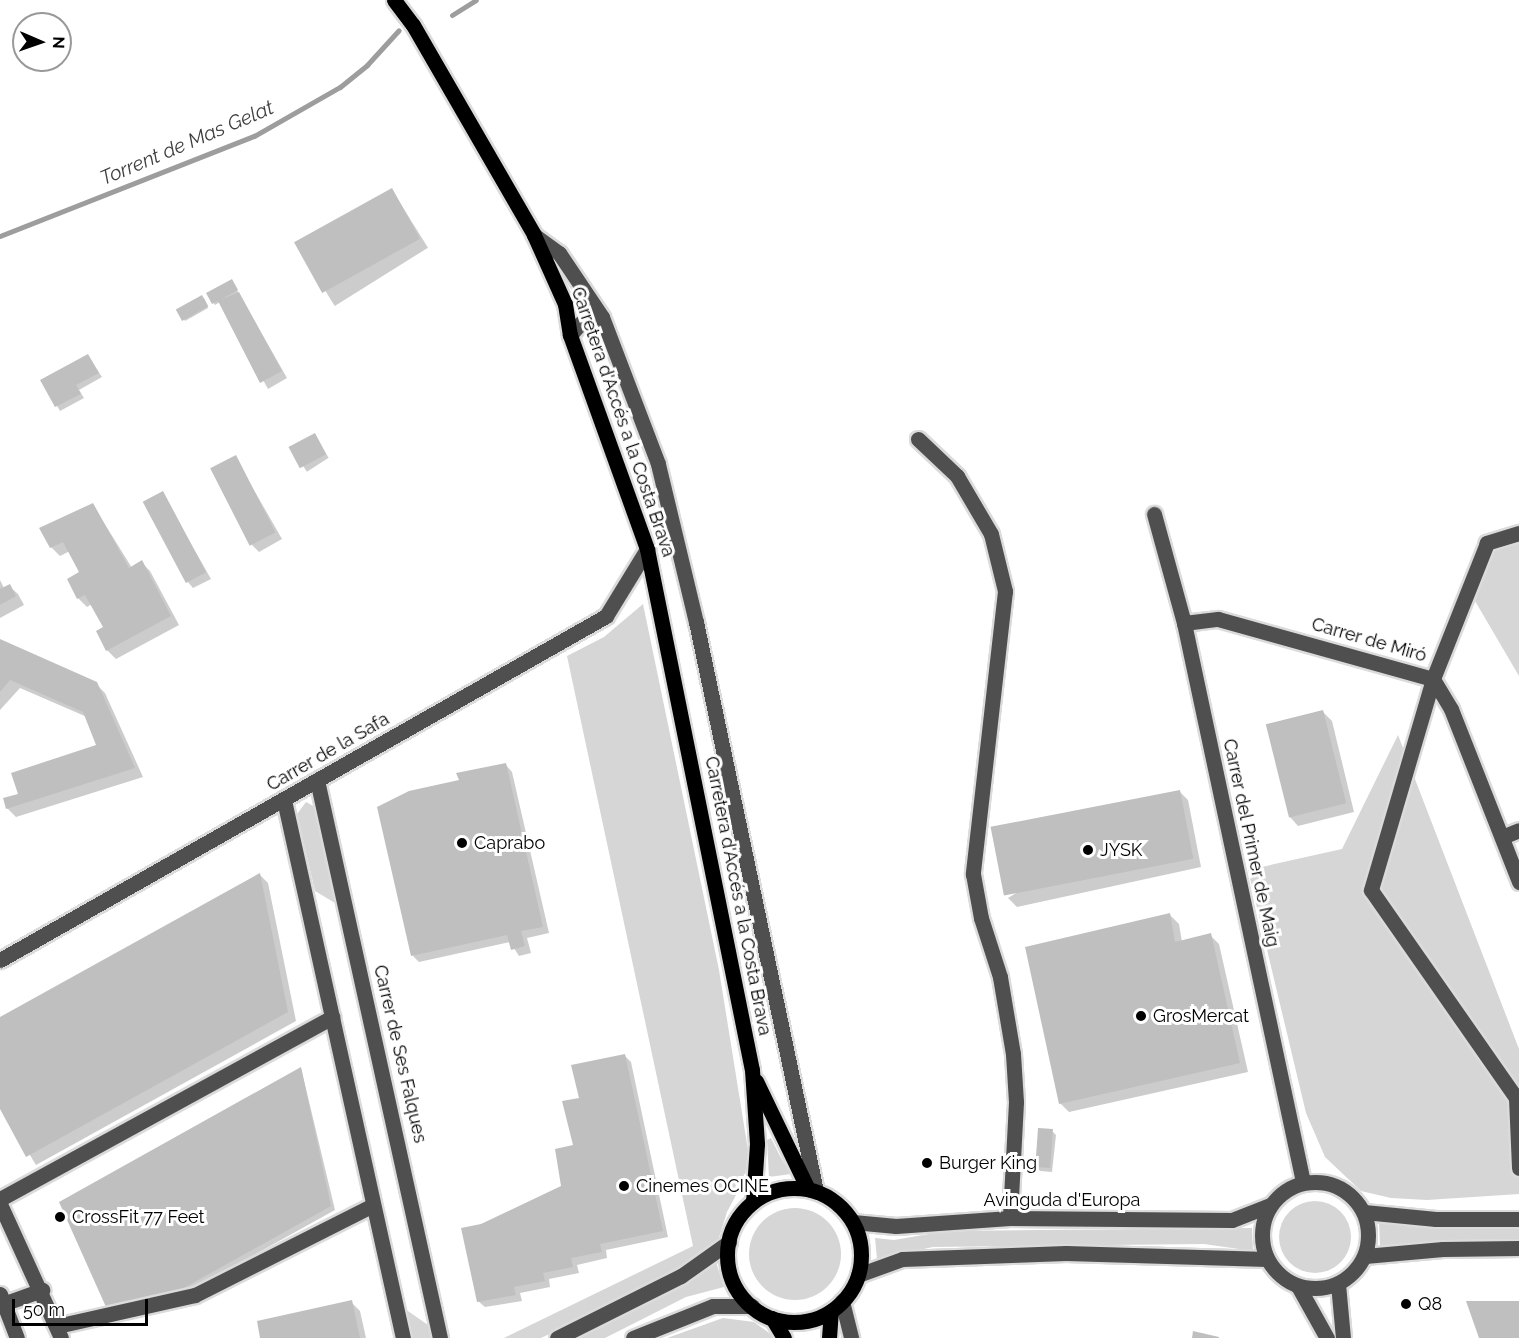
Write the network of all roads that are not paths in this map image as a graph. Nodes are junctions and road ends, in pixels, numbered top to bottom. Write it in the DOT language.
graph roads {
  1 [pos="394,0"];
  2 [pos="534,235"];
  3 [pos="602,317"];
  4 [pos="570,335"];
  5 [pos="918,439"];
  6 [pos="1154,513"];
  7 [pos="1519,532"];
  8 [pos="647,549"];
  9 [pos="1184,623"];
  10 [pos="1433,680"];
  11 [pos="317,780"];
  12 [pos="284,800"];
  13 [pos="1519,830"];
  14 [pos="1502,837"];
  15 [pos="1519,882"];
  16 [pos="0,960"];
  17 [pos="333,1017"];
  18 [pos="752,1070"];
  19 [pos="1519,1168"];
  20 [pos="1303,1182"];
  21 [pos="812,1190"];
  22 [pos="0,1198"];
  23 [pos="753,1202"];
  24 [pos="0,1204"];
  25 [pos="374,1205"];
  26 [pos="1270,1205"];
  27 [pos="1364,1212"];
  28 [pos="1011,1218"];
  29 [pos="1519,1219"];
  30 [pos="853,1222"];
  31 [pos="729,1242"];
  32 [pos="1519,1248"];
  33 [pos="1365,1256"];
  34 [pos="1267,1259"];
  35 [pos="858,1275"];
  36 [pos="1338,1284"];
  37 [pos="1298,1286"];
  38 [pos="42,1290"];
  39 [pos="2,1301"];
  40 [pos="752,1306"];
  41 [pos="837,1306"];
  42 [pos="772,1318"];
  43 [pos="59,1332"];
  44 [pos="17,1338"];
  45 [pos="403,1338"];
  46 [pos="440,1338"];
  47 [pos="557,1338"];
  48 [pos="633,1338"];
  49 [pos="784,1338"];
  50 [pos="830,1338"];
  51 [pos="851,1338"];
  52 [pos="1327,1338"];
  53 [pos="1343,1338"];
  1 -- 2 [label="main road, Carretera d'Accés a la Costa Brava"];
  2 -- 3 [label="street"];
  2 -- 4 [label="main road, Carretera d'Accés a la Costa Brava"];
  3 -- 4 [label="street"];
  3 -- 21 [label="street"];
  4 -- 8 [label="main road, Carretera d'Accés a la Costa Brava"];
  5 -- 28 [label="street"];
  6 -- 9 [label="street, Carrer del Primer de Maig"];
  7 -- 10 [label="street"];
  8 -- 11 [label="street, Carrer de la Safa"];
  8 -- 18 [label="main road, Carretera d'Accés a la Costa Brava"];
  9 -- 10 [label="street, Carrer de Miró"];
  9 -- 20 [label="street, Carrer del Primer de Maig"];
  10 -- 14 [label="street, Carrer de Miró"];
  10 -- 19 [label="street"];
  11 -- 12 [label="street, Carrer de la Safa"];
  11 -- 46 [label="street, Carrer de Ses Falques"];
  12 -- 16 [label="street, Carrer de la Safa"];
  12 -- 17 [label="street"];
  13 -- 14 [label="street"];
  14 -- 15 [label="street, Carrer de Miró"];
  17 -- 22 [label="street"];
  17 -- 25 [label="street"];
  18 -- 21 [label="main road, Carretera d'Accés a la Costa Brava"];
  18 -- 23 [label="main road, Carretera d'Accés a la Costa Brava"];
  20 -- 26 [label="street"];
  20 -- 27 [label="street"];
  21 -- 23 [label="main road"];
  21 -- 30 [label="main road"];
  23 -- 31 [label="main road"];
  24 -- 38 [label="street"];
  25 -- 43 [label="street"];
  25 -- 45 [label="street"];
  26 -- 28 [label="street, Avinguda d'Europa"];
  26 -- 34 [label="street"];
  27 -- 29 [label="street"];
  27 -- 33 [label="street"];
  28 -- 30 [label="street, Avinguda d'Europa"];
  30 -- 35 [label="main road"];
  31 -- 40 [label="main road"];
  31 -- 47 [label="street"];
  32 -- 33 [label="street"];
  33 -- 36 [label="street"];
  34 -- 35 [label="street"];
  34 -- 37 [label="street"];
  35 -- 41 [label="main road"];
  36 -- 37 [label="street"];
  36 -- 53 [label="street"];
  37 -- 52 [label="street"];
  38 -- 39 [label="street"];
  38 -- 43 [label="street"];
  39 -- 44 [label="street"];
  40 -- 42 [label="main road"];
  40 -- 48 [label="street"];
  41 -- 42 [label="main road"];
  41 -- 50 [label="main road"];
  41 -- 51 [label="street"];
  42 -- 49 [label="main road"];
}
